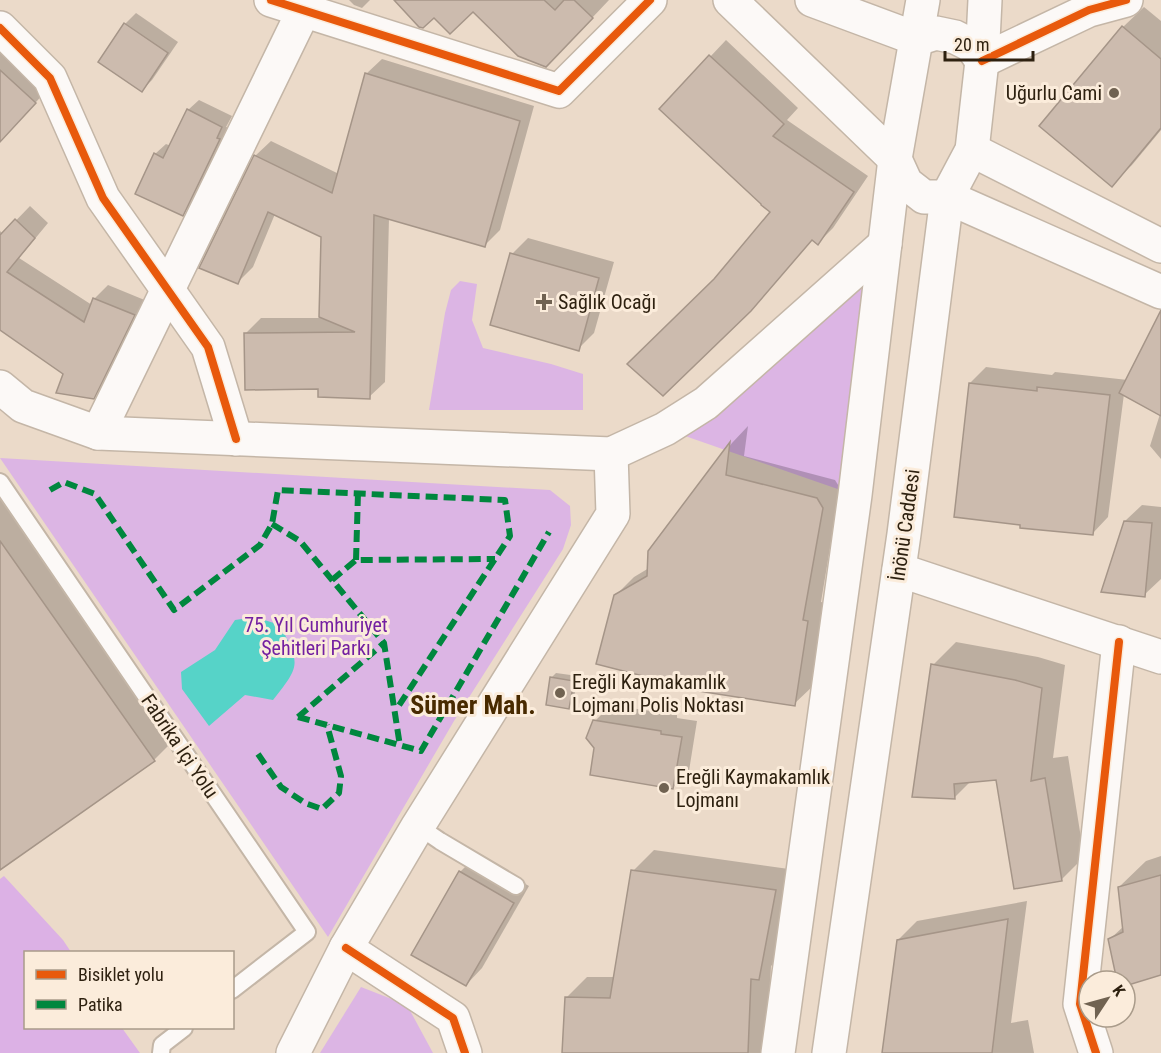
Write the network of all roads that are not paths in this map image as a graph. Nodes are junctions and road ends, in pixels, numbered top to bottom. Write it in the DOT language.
graph roads {
  1 [pos="271,0"];
  2 [pos="650,0"];
  3 [pos="730,0"];
  4 [pos="812,0"];
  5 [pos="923,0"];
  6 [pos="985,0"];
  7 [pos="1126,0"];
  8 [pos="304,10"];
  9 [pos="0,28"];
  10 [pos="917,39"];
  11 [pos="982,61"];
  12 [pos="972,150"];
  13 [pos="895,159"];
  14 [pos="947,197"];
  15 [pos="885,244"];
  16 [pos="1161,246"];
  17 [pos="168,290"];
  18 [pos="1161,292"];
  19 [pos="0,387"];
  20 [pos="98,433"];
  21 [pos="236,440"];
  22 [pos="611,454"];
  23 [pos="0,482"];
  24 [pos="899,570"];
  25 [pos="1119,642"];
  26 [pos="1161,657"];
  27 [pos="418,826"];
  28 [pos="516,886"];
  29 [pos="346,948"];
  30 [pos="234,988"];
  31 [pos="183,1029"];
  32 [pos="161,1053"];
  33 [pos="293,1053"];
  34 [pos="465,1053"];
  35 [pos="778,1053"];
  36 [pos="830,1053"];
  37 [pos="1096,1053"];
  1 -- 8 [label="main road"];
  2 -- 8 [label="main road"];
  3 -- 13 [label="main road"];
  4 -- 10 [label="main road"];
  5 -- 10 [label="main road"];
  6 -- 11 [label="main road, İnönü Caddesi"];
  7 -- 11 [label="main road"];
  8 -- 17 [label="main road"];
  9 -- 17 [label="main road"];
  10 -- 11 [label="main road"];
  10 -- 13 [label="main road"];
  11 -- 12 [label="main road, İnönü Caddesi"];
  12 -- 14 [label="main road, İnönü Caddesi"];
  12 -- 16 [label="main road"];
  13 -- 14 [label="main road"];
  13 -- 15 [label="main road"];
  14 -- 18 [label="main road"];
  14 -- 24 [label="main road, İnönü Caddesi"];
  15 -- 22 [label="main road"];
  15 -- 35 [label="main road"];
  17 -- 20 [label="main road"];
  17 -- 21 [label="main road"];
  19 -- 20 [label="main road"];
  20 -- 21 [label="main road"];
  21 -- 22 [label="main road"];
  22 -- 27 [label="main road"];
  23 -- 30 [label="lane, Fabrika İçi Yolu"];
  24 -- 25 [label="main road"];
  24 -- 36 [label="main road, İnönü Caddesi"];
  25 -- 26 [label="main road"];
  25 -- 37 [label="main road"];
  27 -- 28 [label="lane"];
  27 -- 29 [label="main road"];
  29 -- 33 [label="main road"];
  29 -- 34 [label="main road"];
  31 -- 32 [label="lane"];
}
